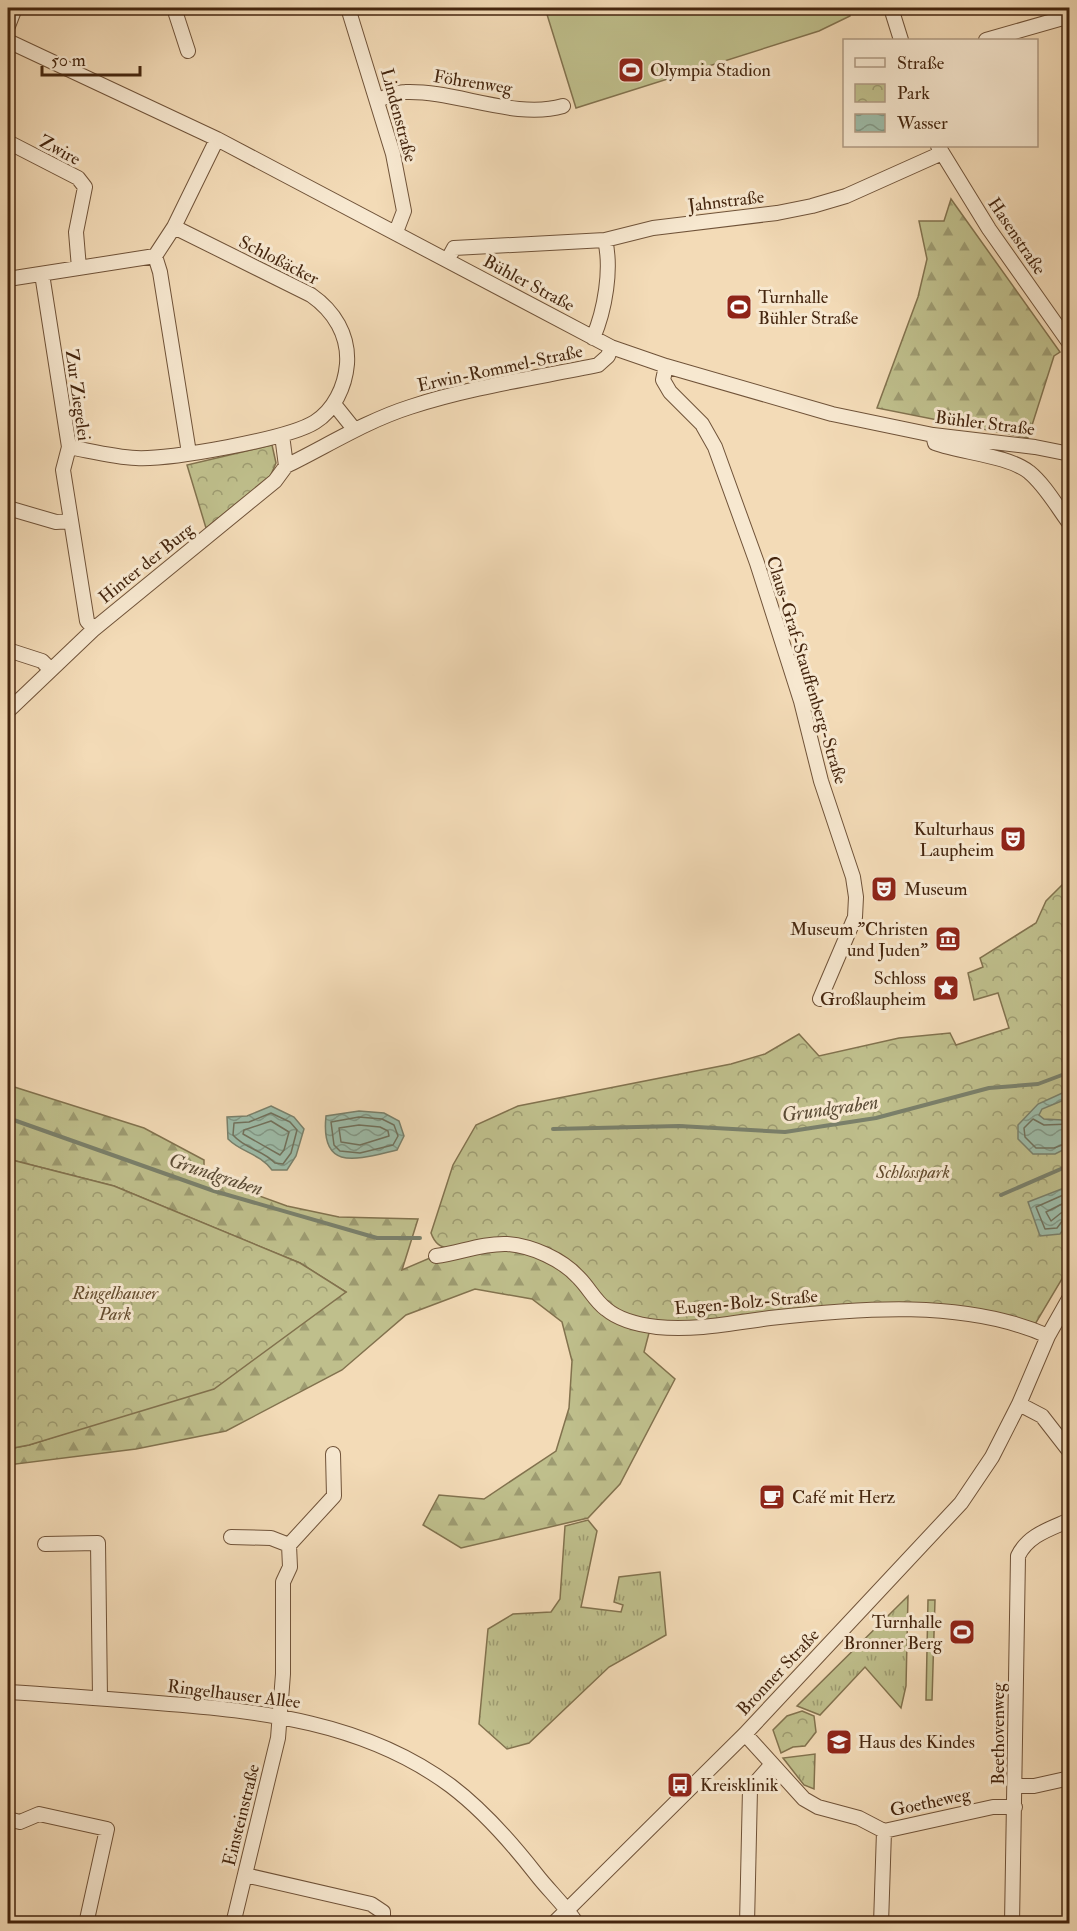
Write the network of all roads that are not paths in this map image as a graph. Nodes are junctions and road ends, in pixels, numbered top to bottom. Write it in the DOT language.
graph roads {
  1 [pos="15,8"];
  2 [pos="174,8"];
  3 [pos="348,8"];
  4 [pos="891,8"];
  5 [pos="1070,16"];
  6 [pos="8,26"];
  7 [pos="901,39"];
  8 [pos="990,39"];
  9 [pos="8,41"];
  10 [pos="188,51"];
  11 [pos="378,100"];
  12 [pos="563,106"];
  13 [pos="217,139"];
  14 [pos="8,142"];
  15 [pos="940,149"];
  16 [pos="174,226"];
  17 [pos="396,232"];
  18 [pos="605,240"];
  19 [pos="155,256"];
  20 [pos="448,259"];
  21 [pos="79,268"];
  22 [pos="42,274"];
  23 [pos="8,279"];
  24 [pos="593,338"];
  25 [pos="1070,344"];
  26 [pos="611,347"];
  27 [pos="666,366"];
  28 [pos="334,404"];
  29 [pos="354,429"];
  30 [pos="282,435"];
  31 [pos="933,435"];
  32 [pos="69,447"];
  33 [pos="189,453"];
  34 [pos="1070,454"];
  35 [pos="286,466"];
  36 [pos="8,508"];
  37 [pos="71,521"];
  38 [pos="1070,525"];
  39 [pos="94,629"];
  40 [pos="8,650"];
  41 [pos="50,669"];
  42 [pos="8,711"];
  43 [pos="820,999"];
  44 [pos="436,1256"];
  45 [pos="1070,1297"];
  46 [pos="1048,1336"];
  47 [pos="1019,1404"];
  48 [pos="1070,1452"];
  49 [pos="333,1454"];
  50 [pos="1070,1520"];
  51 [pos="231,1537"];
  52 [pos="45,1544"];
  53 [pos="289,1545"];
  54 [pos="8,1692"];
  55 [pos="99,1698"];
  56 [pos="281,1715"];
  57 [pos="745,1734"];
  58 [pos="772,1764"];
  59 [pos="1070,1778"];
  60 [pos="1015,1786"];
  61 [pos="1015,1807"];
  62 [pos="8,1819"];
  63 [pos="884,1831"];
  64 [pos="245,1875"];
  65 [pos="567,1911"];
  66 [pos="86,1923"];
  67 [pos="233,1923"];
  68 [pos="383,1923"];
  69 [pos="553,1923"];
  70 [pos="577,1923"];
  71 [pos="747,1923"];
  72 [pos="881,1923"];
  73 [pos="1012,1923"];
  1 -- 6 [label="street"];
  2 -- 10 [label="street"];
  3 -- 11 [label="street, Lindenstraße"];
  4 -- 7 [label="street"];
  5 -- 8 [label="street"];
  9 -- 13 [label="street, Bühler Straße"];
  11 -- 12 [label="street, Föhrenweg"];
  11 -- 17 [label="street, Lindenstraße"];
  13 -- 16 [label="street"];
  13 -- 17 [label="street, Bühler Straße"];
  14 -- 21 [label="street, Zwire"];
  15 -- 18 [label="street, Jahnstraße"];
  15 -- 25 [label="street, Hasenstraße"];
  16 -- 19 [label="street"];
  16 -- 28 [label="street, Schloßäcker"];
  17 -- 20 [label="street, Bühler Straße"];
  18 -- 20 [label="street, Jahnstraße"];
  18 -- 24 [label="street"];
  19 -- 21 [label="street"];
  19 -- 33 [label="street"];
  20 -- 24 [label="street, Bühler Straße"];
  21 -- 22 [label="street"];
  22 -- 23 [label="street"];
  22 -- 32 [label="street, Zur Ziegelei"];
  24 -- 26 [label="street, Bühler Straße"];
  26 -- 27 [label="street, Bühler Straße"];
  26 -- 29 [label="street, Erwin-Rommel-Straße"];
  27 -- 31 [label="street, Bühler Straße"];
  27 -- 43 [label="street, Claus-Graf-Stauffenberg-Straße"];
  28 -- 29 [label="street"];
  28 -- 30 [label="street, Schloßäcker"];
  29 -- 35 [label="street, Erwin-Rommel-Straße"];
  30 -- 33 [label="street, Schloßäcker"];
  30 -- 35 [label="street"];
  31 -- 34 [label="street, Bühler Straße"];
  31 -- 38 [label="street"];
  32 -- 33 [label="street, Schloßäcker"];
  32 -- 37 [label="street, Zur Ziegelei"];
  35 -- 39 [label="street, Hinter der Burg"];
  36 -- 37 [label="street"];
  37 -- 39 [label="street, Zur Ziegelei"];
  39 -- 41 [label="street, Hinter der Burg"];
  40 -- 41 [label="street"];
  41 -- 42 [label="street, Hinter der Burg"];
  44 -- 46 [label="street, Eugen-Bolz-Straße"];
  45 -- 46 [label="street, Bronner Straße"];
  46 -- 47 [label="street, Bronner Straße"];
  47 -- 48 [label="street"];
  47 -- 57 [label="street, Bronner Straße"];
  49 -- 53 [label="street"];
  50 -- 60 [label="street, Beethovenweg"];
  51 -- 53 [label="street"];
  52 -- 55 [label="street"];
  53 -- 56 [label="street, Einsteinstraße"];
  54 -- 55 [label="street, Ringelhauser Allee"];
  55 -- 56 [label="street, Ringelhauser Allee"];
  56 -- 64 [label="street, Einsteinstraße"];
  56 -- 65 [label="street, Ringelhauser Allee"];
  57 -- 58 [label="street, Goetheweg"];
  57 -- 65 [label="street, Bronner Straße"];
  58 -- 63 [label="street, Goetheweg"];
  58 -- 71 [label="street"];
  59 -- 60 [label="street"];
  60 -- 61 [label="street, Beethovenweg"];
  61 -- 63 [label="street, Goetheweg"];
  61 -- 73 [label="street, Beethovenweg"];
  62 -- 66 [label="street"];
  63 -- 72 [label="street"];
  64 -- 67 [label="street, Einsteinstraße"];
  64 -- 68 [label="street"];
  65 -- 69 [label="street, Bronner Straße"];
  65 -- 70 [label="street, Ringelhauser Allee"];
}
